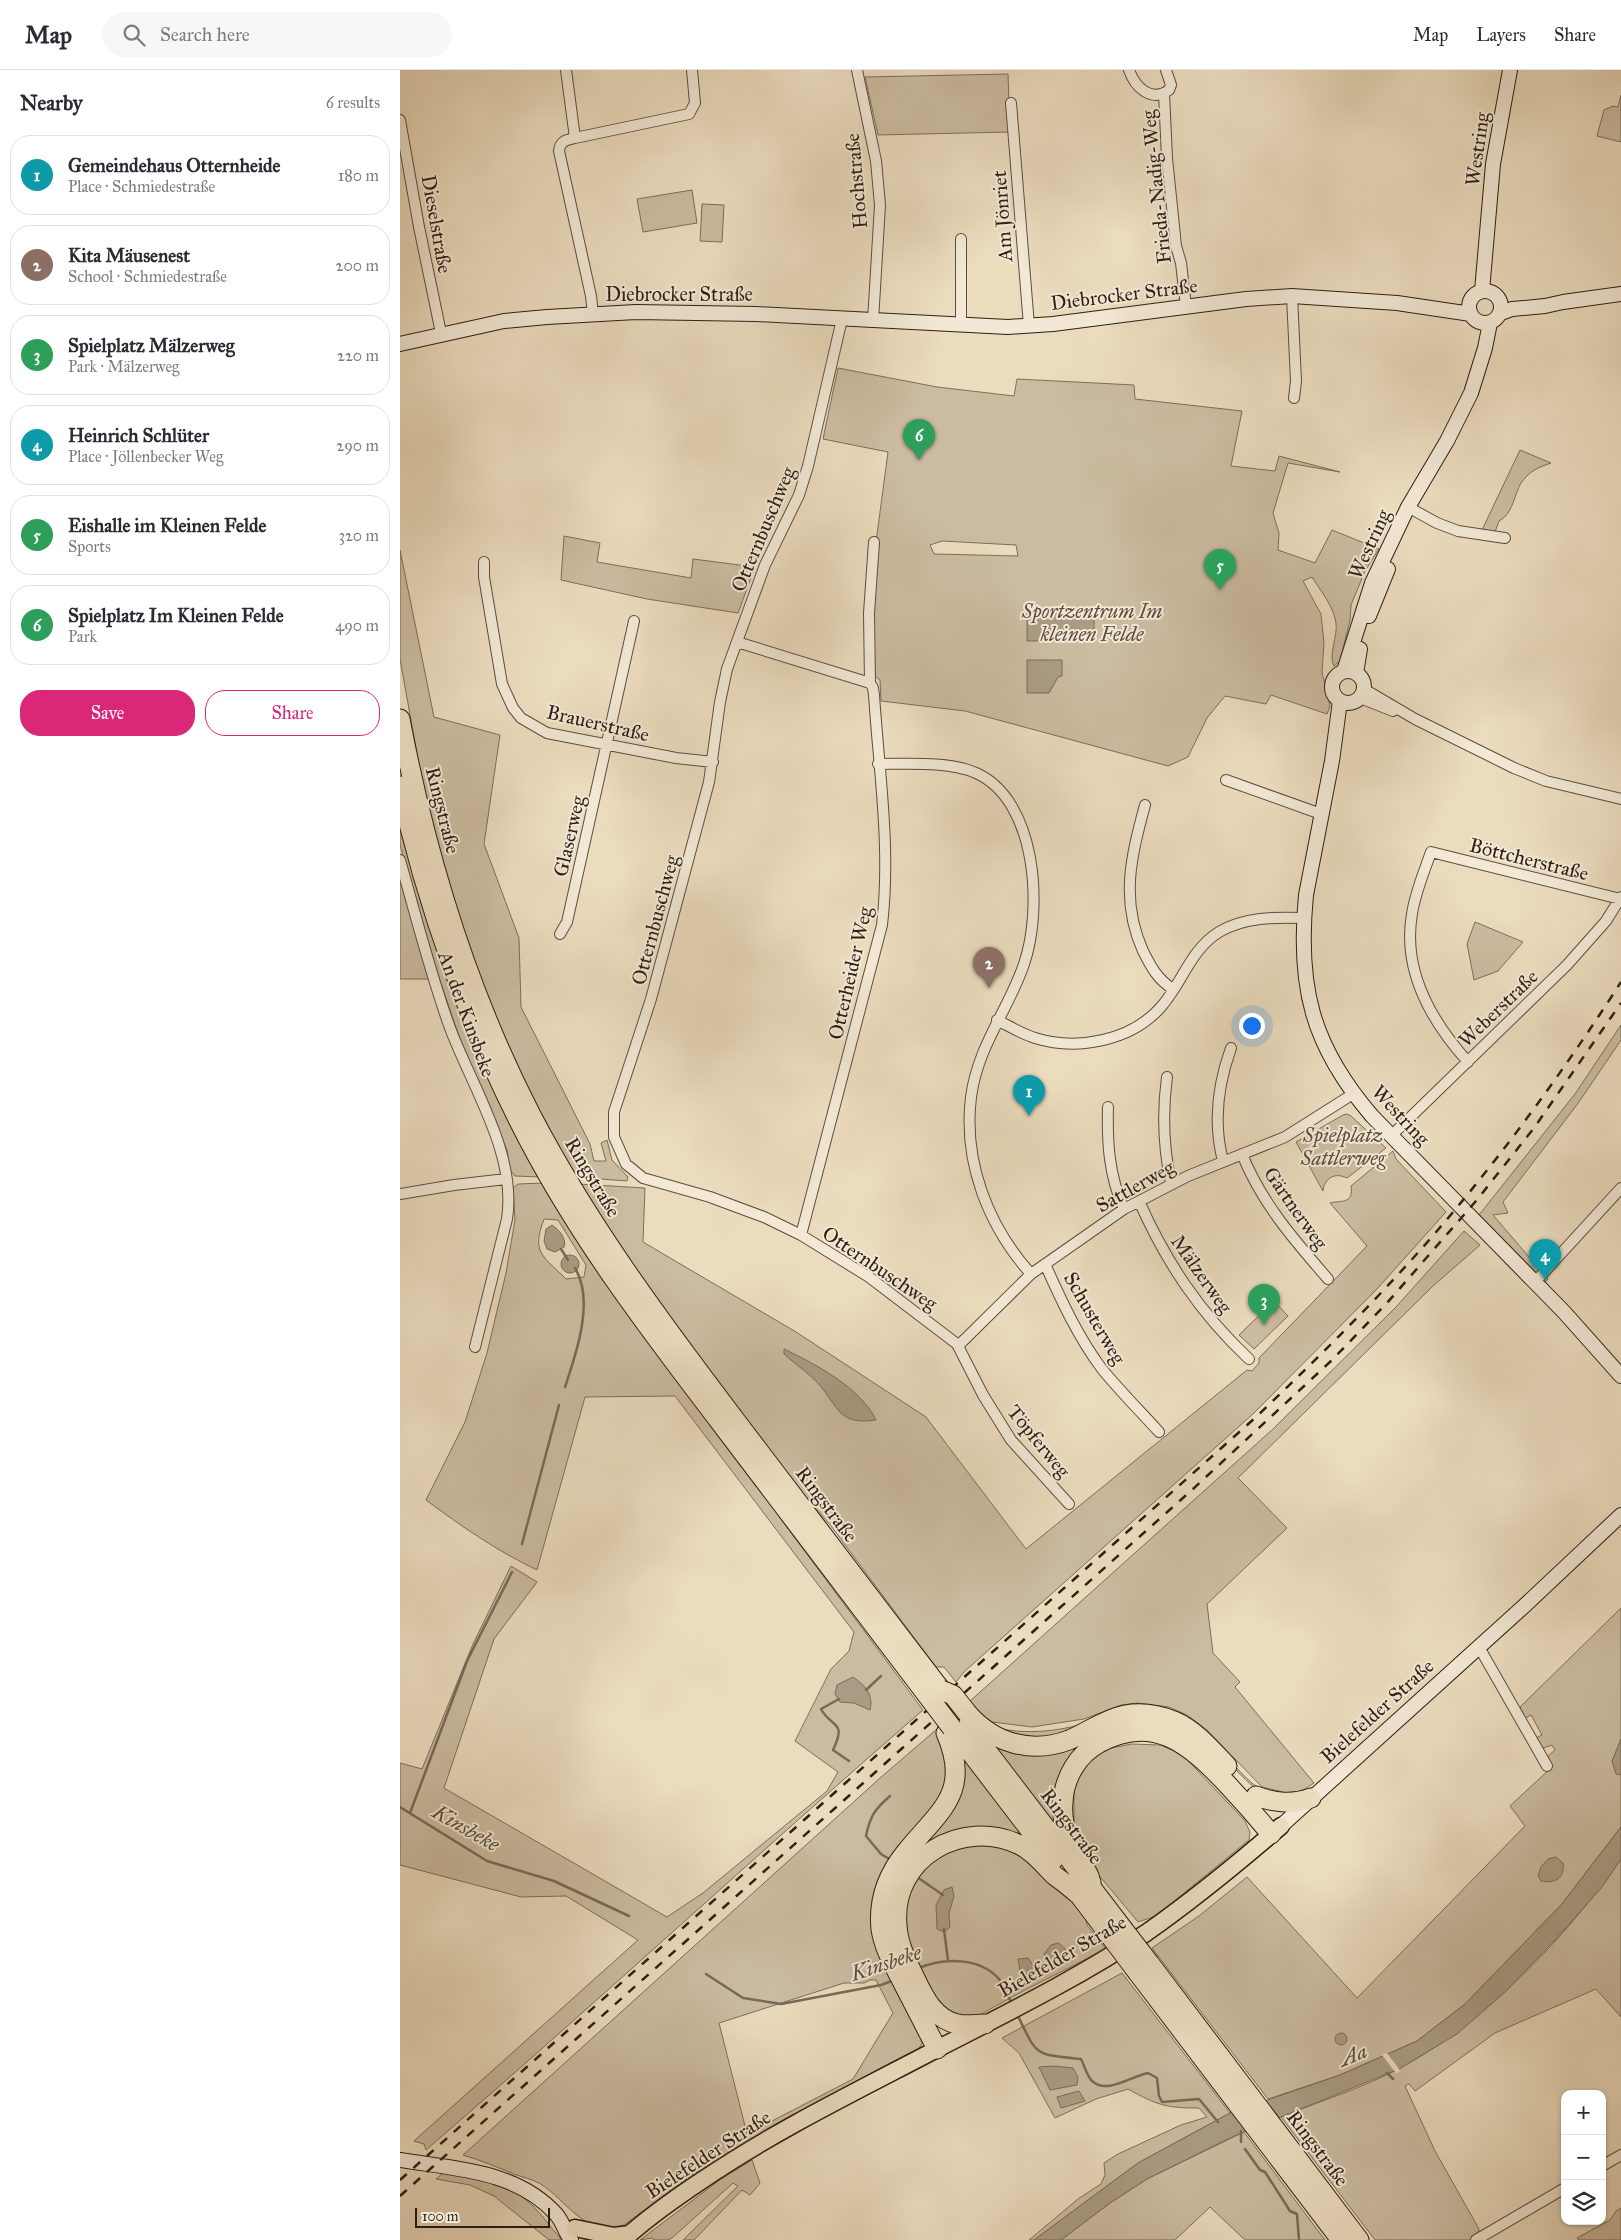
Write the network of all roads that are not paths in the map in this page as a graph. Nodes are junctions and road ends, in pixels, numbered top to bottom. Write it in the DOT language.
graph roads {
  1 [pos="566,70"];
  2 [pos="692,70"];
  3 [pos="857,70"];
  4 [pos="1129,70"];
  5 [pos="1166,70"];
  6 [pos="1510,70"];
  7 [pos="1164,94"];
  8 [pos="1011,103"];
  9 [pos="400,120"];
  10 [pos="575,138"];
  11 [pos="961,239"];
  12 [pos="1621,294"];
  13 [pos="1292,296"];
  14 [pos="1494,299"];
  15 [pos="1186,306"];
  16 [pos="593,314"];
  17 [pos="1478,315"];
  18 [pos="842,319"];
  19 [pos="873,320"];
  20 [pos="961,325"];
  21 [pos="1028,326"];
  22 [pos="440,334"];
  23 [pos="400,344"];
  24 [pos="1294,398"];
  25 [pos="1412,509"];
  26 [pos="1505,538"];
  27 [pos="874,542"];
  28 [pos="484,562"];
  29 [pos="634,621"];
  30 [pos="737,642"];
  31 [pos="1350,672"];
  32 [pos="870,683"];
  33 [pos="1354,698"];
  34 [pos="400,719"];
  35 [pos="607,745"];
  36 [pos="713,762"];
  37 [pos="878,764"];
  38 [pos="1226,780"];
  39 [pos="400,786"];
  40 [pos="1621,799"];
  41 [pos="1145,805"];
  42 [pos="1321,814"];
  43 [pos="400,860"];
  44 [pos="1620,898"];
  45 [pos="1304,918"];
  46 [pos="560,934"];
  47 [pos="1173,989"];
  48 [pos="998,1020"];
  49 [pos="1231,1048"];
  50 [pos="1468,1062"];
  51 [pos="1167,1076"];
  52 [pos="1353,1094"];
  53 [pos="1108,1106"];
  54 [pos="1391,1136"];
  55 [pos="1242,1154"];
  56 [pos="1223,1161"];
  57 [pos="506,1179"];
  58 [pos="559,1180"];
  59 [pos="1172,1183"];
  60 [pos="1621,1188"];
  61 [pos="400,1194"];
  62 [pos="1139,1201"];
  63 [pos="1124,1209"];
  64 [pos="801,1235"];
  65 [pos="1045,1264"];
  66 [pos="1032,1274"];
  67 [pos="1328,1279"];
  68 [pos="1535,1282"];
  69 [pos="957,1344"];
  70 [pos="476,1347"];
  71 [pos="1249,1359"];
  72 [pos="1621,1376"];
  73 [pos="1160,1432"];
  74 [pos="1069,1504"];
  75 [pos="1621,1515"];
  76 [pos="1479,1647"];
  77 [pos="954,1722"];
  78 [pos="1547,1766"];
  79 [pos="1256,1796"];
  80 [pos="1311,1798"];
  81 [pos="1276,1830"];
  82 [pos="904,1868"];
  83 [pos="1085,1891"];
  84 [pos="910,1982"];
  85 [pos="931,2009"];
  86 [pos="985,2024"];
  87 [pos="942,2047"];
  88 [pos="1621,2155"];
  89 [pos="400,2160"];
  90 [pos="1606,2164"];
  91 [pos="1561,2190"];
  92 [pos="1329,2212"];
  93 [pos="570,2230"];
  94 [pos="626,2237"];
  95 [pos="588,2240"];
  96 [pos="1341,2240"];
  97 [pos="1360,2240"];
  98 [pos="1476,2240"];
  1 -- 10 [label="street"];
  2 -- 10 [label="street"];
  3 -- 19 [label="street, Hochstraße"];
  4 -- 7 [label="street, Frieda-Nadig-Weg"];
  5 -- 7 [label="street, Frieda-Nadig-Weg"];
  6 -- 14 [label="street, Westring"];
  7 -- 15 [label="street, Frieda-Nadig-Weg"];
  8 -- 21 [label="street, Am Jönriet"];
  9 -- 22 [label="street, Dieselstraße"];
  10 -- 16 [label="street"];
  11 -- 20 [label="street"];
  12 -- 14 [label="street"];
  13 -- 15 [label="street, Diebrocker Straße"];
  13 -- 17 [label="street, Diebrocker Straße"];
  13 -- 24 [label="street"];
  14 -- 17 [label="street"];
  14 -- 17 [label="street"];
  15 -- 21 [label="street, Diebrocker Straße"];
  16 -- 18 [label="street, Diebrocker Straße"];
  16 -- 22 [label="street, Diebrocker Straße"];
  17 -- 25 [label="street, Westring"];
  18 -- 19 [label="street, Diebrocker Straße"];
  18 -- 30 [label="street, Otternbuschweg"];
  19 -- 20 [label="street, Diebrocker Straße"];
  20 -- 21 [label="street, Diebrocker Straße"];
  22 -- 23 [label="street, Diebrocker Straße"];
  25 -- 26 [label="street"];
  25 -- 31 [label="street, Westring"];
  27 -- 32 [label="street, Otterheider Weg"];
  28 -- 35 [label="street, Brauerstraße"];
  29 -- 35 [label="street, Glaserweg"];
  30 -- 32 [label="street"];
  30 -- 36 [label="street, Otternbuschweg"];
  31 -- 33 [label="street"];
  31 -- 33 [label="street, Westring"];
  32 -- 37 [label="street, Otterheider Weg"];
  33 -- 40 [label="street"];
  33 -- 42 [label="street, Westring"];
  34 -- 58 [label="highway, Ringstraße"];
  35 -- 36 [label="street, Brauerstraße"];
  35 -- 46 [label="street, Glaserweg"];
  36 -- 64 [label="street, Otternbuschweg"];
  37 -- 48 [label="street"];
  37 -- 64 [label="street, Otterheider Weg"];
  38 -- 42 [label="street"];
  39 -- 58 [label="highway, Ringstraße"];
  41 -- 47 [label="street"];
  42 -- 45 [label="street, Westring"];
  43 -- 57 [label="street, An der Kinsbeke"];
  44 -- 50 [label="street, Weberstraße"];
  44 -- 50 [label="street, Böttcherstraße"];
  45 -- 47 [label="street"];
  45 -- 52 [label="street, Westring"];
  47 -- 48 [label="street"];
  48 -- 66 [label="street"];
  49 -- 56 [label="street"];
  50 -- 54 [label="street, Weberstraße"];
  51 -- 59 [label="street"];
  52 -- 54 [label="street, Westring"];
  52 -- 55 [label="street, Sattlerweg"];
  53 -- 63 [label="street"];
  54 -- 68 [label="street, Westring"];
  55 -- 56 [label="street, Sattlerweg"];
  55 -- 67 [label="street, Gärtnerweg"];
  56 -- 59 [label="street, Sattlerweg"];
  57 -- 61 [label="street"];
  57 -- 70 [label="street, An der Kinsbeke"];
  58 -- 77 [label="highway, Ringstraße"];
  59 -- 62 [label="street, Sattlerweg"];
  60 -- 68 [label="street"];
  62 -- 63 [label="street, Sattlerweg"];
  62 -- 71 [label="street, Mälzerweg"];
  63 -- 65 [label="street, Sattlerweg"];
  64 -- 69 [label="street, Otternbuschweg"];
  65 -- 66 [label="street, Sattlerweg"];
  65 -- 73 [label="street, Schusterweg"];
  66 -- 69 [label="street, Sattlerweg"];
  68 -- 72 [label="street, Westring"];
  69 -- 74 [label="street, Töpferweg"];
  75 -- 76 [label="street, Bielefelder Straße"];
  76 -- 78 [label="street"];
  76 -- 80 [label="street, Bielefelder Straße"];
  77 -- 79 [label="highway"];
  77 -- 82 [label="highway"];
  77 -- 83 [label="highway, Ringstraße"];
  79 -- 80 [label="highway"];
  79 -- 81 [label="highway"];
  80 -- 81 [label="street, Bielefelder Straße"];
  81 -- 83 [label="highway"];
  81 -- 86 [label="main road, Bielefelder Straße"];
  82 -- 83 [label="highway"];
  82 -- 84 [label="highway"];
  83 -- 92 [label="highway, Ringstraße, bridge"];
  84 -- 85 [label="highway"];
  84 -- 87 [label="highway"];
  85 -- 86 [label="highway"];
  85 -- 87 [label="highway"];
  86 -- 87 [label="main road, Bielefelder Straße"];
  87 -- 94 [label="main road, Bielefelder Straße"];
  88 -- 90 [label="street"];
  89 -- 93 [label="street"];
  91 -- 98 [label="street"];
  92 -- 96 [label="highway, Ringstraße"];
  92 -- 97 [label="highway, Ringstraße"];
  93 -- 94 [label="main road"];
  93 -- 95 [label="street"];
}
